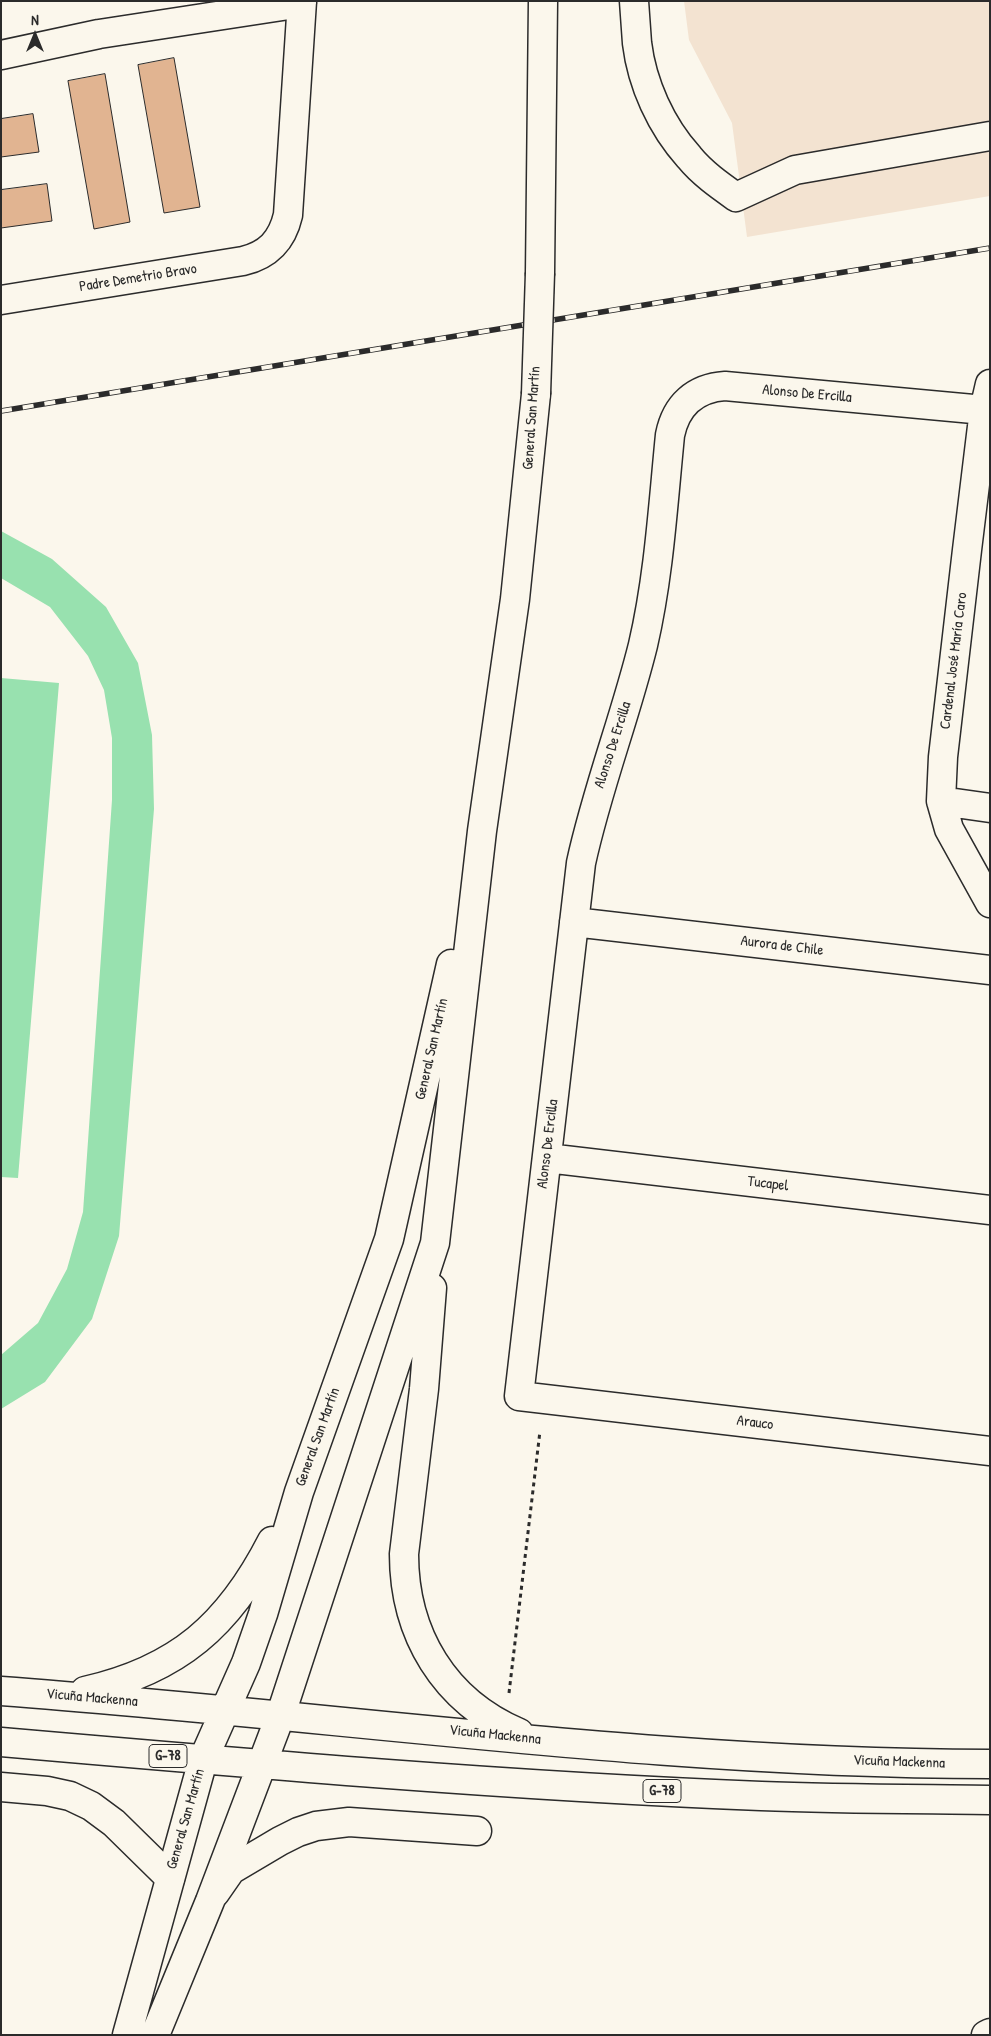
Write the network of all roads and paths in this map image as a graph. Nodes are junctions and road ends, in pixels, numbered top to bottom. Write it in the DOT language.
graph roads {
  1 [pos="543,1"];
  2 [pos="634,1"];
  3 [pos="302,2"];
  4 [pos="1,55"];
  5 [pos="990,136"];
  6 [pos="1,300"];
  7 [pos="987,397"];
  8 [pos="978,551"];
  9 [pos="941,801"];
  10 [pos="990,808"];
  11 [pos="482,831"];
  12 [pos="990,903"];
  13 [pos="574,922"];
  14 [pos="990,970"];
  15 [pos="547,1158"];
  16 [pos="990,1210"];
  17 [pos="435,1243"];
  18 [pos="532,1397"];
  19 [pos="990,1451"];
  20 [pos="299,1492"];
  21 [pos="1,1691"];
  22 [pos="64,1696"];
  23 [pos="225,1710"];
  24 [pos="281,1714"];
  25 [pos="505,1727"];
  26 [pos="532,1739"];
  27 [pos="1,1742"];
  28 [pos="203,1760"];
  29 [pos="262,1764"];
  30 [pos="990,1764"];
  31 [pos="1,1787"];
  32 [pos="990,1800"];
  33 [pos="477,1831"];
  34 [pos="170,1878"];
  35 [pos="210,1900"];
  36 [pos="990,2033"];
  37 [pos="127,2035"];
  38 [pos="155,2035"];
  39 [pos="986,2035"];
  1 -- 11 [label="main road, General San Martín, bridge"];
  2 -- 5 [label="main road"];
  3 -- 4 [label="main road"];
  3 -- 6 [label="main road, Padre Demetrio Bravo"];
  7 -- 8 [label="main road, Cardenal José María Caro"];
  7 -- 13 [label="main road, Alonso De Ercilla"];
  8 -- 9 [label="main road, Cardenal José María Caro"];
  9 -- 10 [label="main road"];
  9 -- 12 [label="main road, Cardenal José María Caro"];
  11 -- 17 [label="main road, General San Martín"];
  11 -- 20 [label="main road, General San Martín"];
  13 -- 14 [label="main road, Aurora de Chile"];
  13 -- 15 [label="main road, Alonso De Ercilla"];
  15 -- 16 [label="main road, Tucapel"];
  15 -- 18 [label="main road, Alonso De Ercilla"];
  17 -- 24 [label="main road, General San Martín"];
  17 -- 25 [label="main road"];
  18 -- 19 [label="main road, Arauco"];
  18 -- 25 [label="path"];
  20 -- 22 [label="main road"];
  20 -- 23 [label="main road, General San Martín"];
  21 -- 22 [label="main road, Vicuña Mackenna"];
  22 -- 23 [label="main road, Vicuña Mackenna"];
  23 -- 24 [label="main road, Vicuña Mackenna"];
  23 -- 28 [label="main road, General San Martín"];
  24 -- 26 [label="main road, Vicuña Mackenna"];
  24 -- 29 [label="main road, General San Martín"];
  25 -- 26 [label="main road"];
  26 -- 30 [label="main road, Vicuña Mackenna"];
  27 -- 28 [label="main road, G-78"];
  28 -- 29 [label="main road, G-78"];
  28 -- 34 [label="main road, General San Martín"];
  29 -- 32 [label="main road, G-78"];
  29 -- 35 [label="main road, General San Martín"];
  31 -- 34 [label="main road"];
  33 -- 35 [label="main road"];
  34 -- 37 [label="main road, General San Martín"];
  35 -- 38 [label="main road, General San Martín"];
  36 -- 39 [label="main road"];
}
